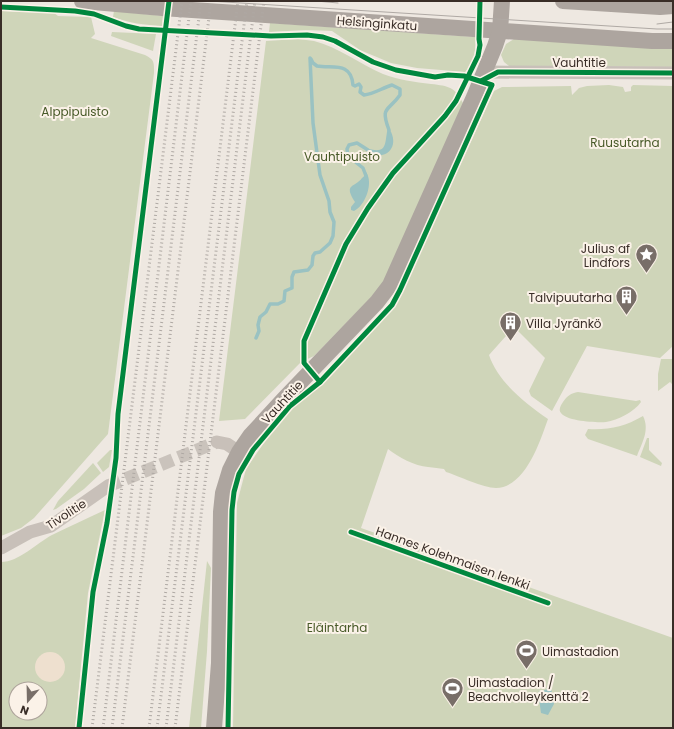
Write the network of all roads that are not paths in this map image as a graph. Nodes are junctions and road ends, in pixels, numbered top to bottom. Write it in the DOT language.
graph roads {
  1 [pos="82,1"];
  2 [pos="502,1"];
  3 [pos="563,1"];
  4 [pos="673,6"];
  5 [pos="500,31"];
  6 [pos="673,40"];
  7 [pos="485,72"];
  8 [pos="673,73"];
  9 [pos="218,442"];
  10 [pos="239,452"];
  11 [pos="108,486"];
  12 [pos="1,548"];
  13 [pos="214,728"];
  1 -- 5 [label="main road, Helsinginkatu"];
  2 -- 5 [label="main road, Vauhtitie"];
  3 -- 4 [label="main road"];
  5 -- 6 [label="main road, Helsinginkatu"];
  5 -- 7 [label="main road, Vauhtitie"];
  7 -- 8 [label="street, Vauhtitie"];
  7 -- 10 [label="main road, Vauhtitie"];
  9 -- 10 [label="street"];
  10 -- 13 [label="main road, Vauhtitie"];
  11 -- 12 [label="street, Tivolitie"];
}
